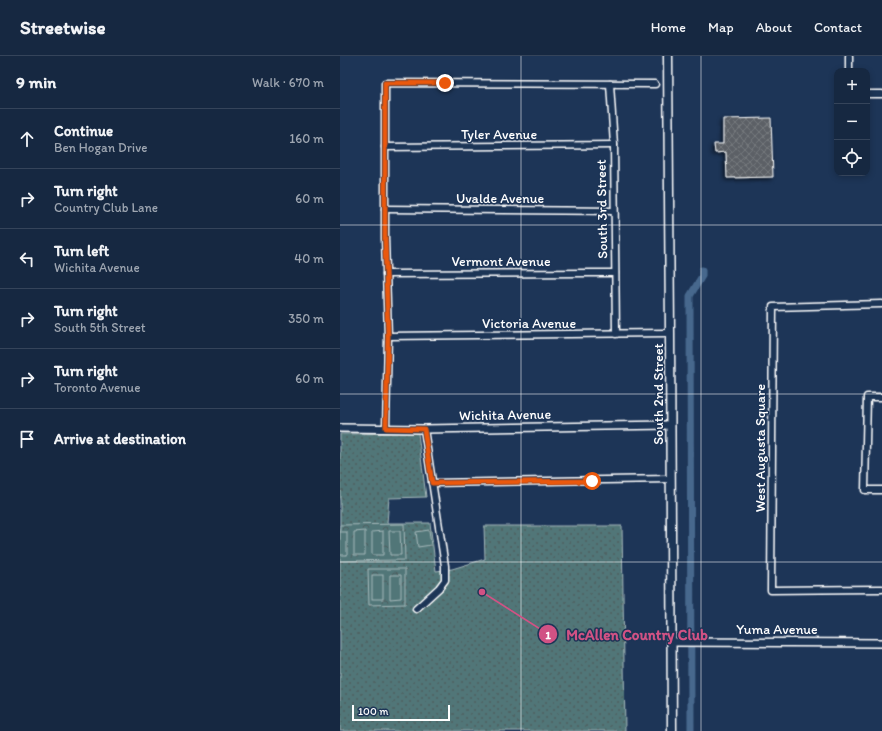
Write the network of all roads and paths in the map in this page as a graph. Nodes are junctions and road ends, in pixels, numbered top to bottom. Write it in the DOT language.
graph roads {
  1 [pos="668,56"];
  2 [pos="849,56"];
  3 [pos="849,68"];
  4 [pos="610,84"];
  5 [pos="655,84"];
  6 [pos="870,94"];
  7 [pos="882,94"];
  8 [pos="614,145"];
  9 [pos="385,147"];
  10 [pos="385,209"];
  11 [pos="614,211"];
  12 [pos="615,273"];
  13 [pos="386,274"];
  14 [pos="882,304"];
  15 [pos="670,333"];
  16 [pos="616,334"];
  17 [pos="388,336"];
  18 [pos="882,397"];
  19 [pos="670,425"];
  20 [pos="340,428"];
  21 [pos="386,428"];
  22 [pos="424,429"];
  23 [pos="671,479"];
  24 [pos="432,483"];
  25 [pos="882,490"];
  26 [pos="882,589"];
  27 [pos="416,609"];
  28 [pos="672,642"];
  29 [pos="882,642"];
  30 [pos="672,731"];
  1 -- 15 [label="main road, South 2nd Street"];
  2 -- 3 [label="street"];
  4 -- 5 [label="street"];
  4 -- 8 [label="street, South 3rd Street"];
  4 -- 9 [label="street"];
  6 -- 7 [label="street"];
  8 -- 9 [label="street, Tyler Avenue"];
  8 -- 11 [label="street, South 3rd Street"];
  9 -- 10 [label="street"];
  10 -- 11 [label="street, Uvalde Avenue"];
  10 -- 13 [label="street"];
  11 -- 12 [label="street, South 3rd Street"];
  12 -- 13 [label="street, Vermont Avenue"];
  12 -- 16 [label="street, South 3rd Street"];
  13 -- 17 [label="street"];
  14 -- 26 [label="street, West Augusta Square"];
  15 -- 16 [label="street, Victoria Avenue"];
  15 -- 19 [label="main road, South 2nd Street"];
  16 -- 17 [label="street, Victoria Avenue"];
  17 -- 21 [label="street"];
  18 -- 25 [label="street"];
  19 -- 22 [label="street, Wichita Avenue"];
  19 -- 23 [label="main road, South 2nd Street"];
  20 -- 21 [label="street, Wichita Avenue"];
  21 -- 22 [label="street, Wichita Avenue"];
  22 -- 24 [label="street"];
  23 -- 24 [label="street"];
  23 -- 28 [label="main road, South 2nd Street"];
  24 -- 27 [label="street"];
  28 -- 29 [label="street, Yuma Avenue"];
  28 -- 30 [label="main road, South 2nd Street"];
}
